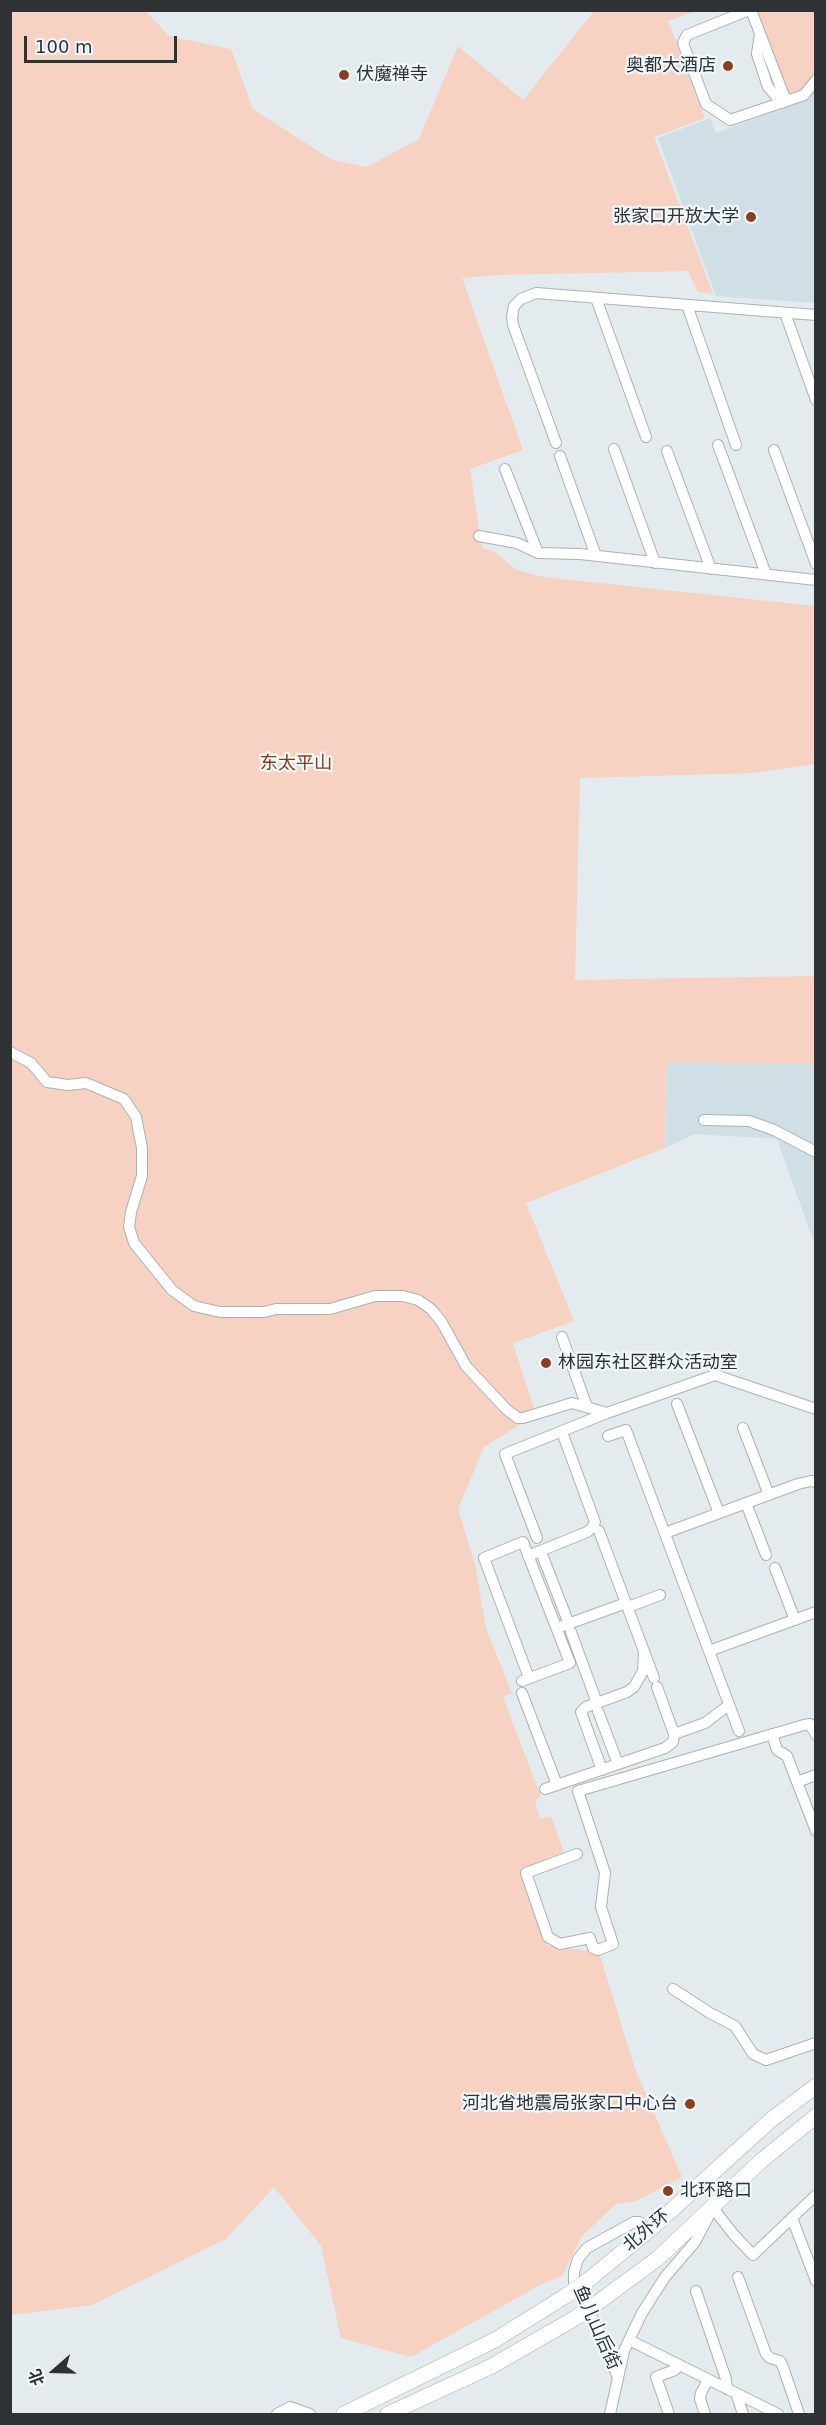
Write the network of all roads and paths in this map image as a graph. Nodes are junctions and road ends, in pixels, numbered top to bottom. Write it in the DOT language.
graph roads {
  1 [pos="750,10"];
  2 [pos="816,80"];
  3 [pos="784,102"];
  4 [pos="596,298"];
  5 [pos="687,305"];
  6 [pos="785,313"];
  7 [pos="816,315"];
  8 [pos="816,400"];
  9 [pos="646,437"];
  10 [pos="556,443"];
  11 [pos="718,445"];
  12 [pos="736,445"];
  13 [pos="614,449"];
  14 [pos="774,450"];
  15 [pos="667,451"];
  16 [pos="560,456"];
  17 [pos="505,469"];
  18 [pos="479,536"];
  19 [pos="538,553"];
  20 [pos="596,556"];
  21 [pos="656,562"];
  22 [pos="816,564"];
  23 [pos="711,568"];
  24 [pos="766,574"];
  25 [pos="816,580"];
  26 [pos="10,1052"];
  27 [pos="704,1120"];
  28 [pos="816,1152"];
  29 [pos="561,1337"];
  30 [pos="678,1404"];
  31 [pos="587,1407"];
  32 [pos="816,1409"];
  33 [pos="607,1413"];
  34 [pos="743,1428"];
  35 [pos="562,1432"];
  36 [pos="608,1437"];
  37 [pos="816,1482"];
  38 [pos="769,1495"];
  39 [pos="746,1503"];
  40 [pos="719,1513"];
  41 [pos="599,1531"];
  42 [pos="665,1533"];
  43 [pos="537,1538"];
  44 [pos="766,1555"];
  45 [pos="528,1556"];
  46 [pos="543,1557"];
  47 [pos="775,1568"];
  48 [pos="660,1595"];
  49 [pos="627,1605"];
  50 [pos="816,1612"];
  51 [pos="795,1620"];
  52 [pos="557,1628"];
  53 [pos="570,1628"];
  54 [pos="709,1651"];
  55 [pos="644,1652"];
  56 [pos="522,1693"];
  57 [pos="729,1705"];
  58 [pos="598,1707"];
  59 [pos="739,1731"];
  60 [pos="674,1734"];
  61 [pos="772,1734"];
  62 [pos="816,1735"];
  63 [pos="618,1764"];
  64 [pos="602,1770"];
  65 [pos="816,1775"];
  66 [pos="797,1782"];
  67 [pos="557,1785"];
  68 [pos="545,1789"];
  69 [pos="816,1830"];
  70 [pos="576,1854"];
  71 [pos="673,1989"];
  72 [pos="816,2043"];
  73 [pos="816,2086"];
  74 [pos="816,2115"];
  75 [pos="816,2195"];
  76 [pos="713,2208"];
  77 [pos="792,2218"];
  78 [pos="643,2235"];
  79 [pos="738,2277"];
  80 [pos="816,2281"];
  81 [pos="696,2291"];
  82 [pos="629,2340"];
  83 [pos="679,2365"];
  84 [pos="618,2378"];
  85 [pos="708,2380"];
  86 [pos="731,2391"];
  87 [pos="277,2415"];
  88 [pos="310,2415"];
  89 [pos="344,2415"];
  90 [pos="388,2415"];
  91 [pos="610,2415"];
  92 [pos="669,2415"];
  93 [pos="705,2415"];
  94 [pos="743,2415"];
  95 [pos="778,2415"];
  96 [pos="800,2415"];
  1 -- 3 [label="street"];
  1 -- 3 [label="street"];
  2 -- 3 [label="street"];
  4 -- 5 [label="street"];
  4 -- 9 [label="street"];
  4 -- 10 [label="street"];
  5 -- 6 [label="street"];
  5 -- 12 [label="street"];
  6 -- 7 [label="street"];
  6 -- 8 [label="street"];
  11 -- 24 [label="street"];
  13 -- 21 [label="street"];
  14 -- 22 [label="street"];
  15 -- 23 [label="street"];
  16 -- 20 [label="street"];
  17 -- 19 [label="street"];
  18 -- 19 [label="street"];
  19 -- 20 [label="street"];
  20 -- 21 [label="street"];
  21 -- 23 [label="street"];
  23 -- 24 [label="street"];
  24 -- 25 [label="street"];
  26 -- 31 [label="street"];
  27 -- 28 [label="street"];
  29 -- 31 [label="street"];
  30 -- 40 [label="street"];
  31 -- 33 [label="street"];
  32 -- 33 [label="street"];
  33 -- 35 [label="street"];
  34 -- 38 [label="street"];
  35 -- 43 [label="street"];
  35 -- 45 [label="street"];
  36 -- 42 [label="street"];
  37 -- 38 [label="street"];
  38 -- 39 [label="street"];
  39 -- 40 [label="street"];
  39 -- 44 [label="street"];
  40 -- 42 [label="street"];
  41 -- 49 [label="street"];
  42 -- 54 [label="street"];
  45 -- 52 [label="street"];
  45 -- 52 [label="street"];
  46 -- 53 [label="street"];
  47 -- 51 [label="street"];
  48 -- 49 [label="street"];
  49 -- 53 [label="street"];
  49 -- 55 [label="street"];
  50 -- 51 [label="street"];
  51 -- 54 [label="street"];
  52 -- 53 [label="street"];
  53 -- 58 [label="street"];
  54 -- 57 [label="street"];
  55 -- 58 [label="street"];
  55 -- 60 [label="street"];
  56 -- 67 [label="street"];
  57 -- 59 [label="street"];
  57 -- 60 [label="street"];
  58 -- 63 [label="street"];
  58 -- 64 [label="street"];
  60 -- 63 [label="street"];
  61 -- 62 [label="street"];
  61 -- 66 [label="street"];
  61 -- 70 [label="street"];
  63 -- 64 [label="street"];
  64 -- 67 [label="street"];
  65 -- 66 [label="street"];
  66 -- 69 [label="street"];
  67 -- 68 [label="street"];
  71 -- 72 [label="street"];
  73 -- 78 [label="highway, 北外环"];
  74 -- 76 [label="highway, 北外环"];
  75 -- 77 [label="street"];
  76 -- 77 [label="street"];
  76 -- 82 [label="street, 鱼儿山后街"];
  76 -- 90 [label="highway, 北外环, bridge"];
  77 -- 80 [label="street"];
  78 -- 84 [label="street, 鱼儿山后街"];
  78 -- 89 [label="highway, 北外环, bridge"];
  79 -- 96 [label="street"];
  81 -- 86 [label="street"];
  82 -- 83 [label="street"];
  82 -- 84 [label="street, 鱼儿山后街"];
  83 -- 85 [label="street"];
  83 -- 92 [label="street"];
  84 -- 91 [label="street, 鱼儿山后街"];
  85 -- 86 [label="street"];
  85 -- 93 [label="street"];
  86 -- 94 [label="street"];
  86 -- 95 [label="street"];
  87 -- 88 [label="street"];
}
